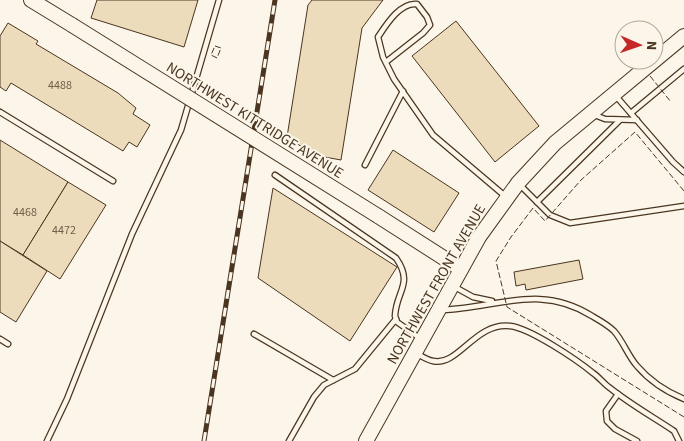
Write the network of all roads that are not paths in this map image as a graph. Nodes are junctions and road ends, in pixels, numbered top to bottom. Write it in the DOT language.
graph roads {
  1 [pos="31,0"];
  2 [pos="219,0"];
  3 [pos="684,36"];
  4 [pos="386,62"];
  5 [pos="684,70"];
  6 [pos="402,91"];
  7 [pos="614,94"];
  8 [pos="0,112"];
  9 [pos="591,113"];
  10 [pos="631,113"];
  11 [pos="620,120"];
  12 [pos="637,120"];
  13 [pos="365,165"];
  14 [pos="684,172"];
  15 [pos="275,175"];
  16 [pos="113,181"];
  17 [pos="518,182"];
  18 [pos="506,197"];
  19 [pos="537,202"];
  20 [pos="684,206"];
  21 [pos="461,269"];
  22 [pos="452,285"];
  23 [pos="499,301"];
  24 [pos="438,310"];
  25 [pos="396,319"];
  26 [pos="254,334"];
  27 [pos="0,339"];
  28 [pos="422,340"];
  29 [pos="8,344"];
  30 [pos="415,352"];
  31 [pos="333,380"];
  32 [pos="618,394"];
  33 [pos="684,399"];
  34 [pos="46,441"];
  35 [pos="289,441"];
  36 [pos="366,441"];
  37 [pos="637,441"];
  38 [pos="678,441"];
  1 -- 21 [label="main road, NORTHWEST KITTRIDGE AVENUE, bridge"];
  2 -- 34 [label="lane"];
  3 -- 7 [label="main road, NORTHWEST FRONT AVENUE"];
  4 -- 4 [label="lane"];
  4 -- 6 [label="lane"];
  5 -- 10 [label="lane"];
  6 -- 13 [label="lane"];
  6 -- 18 [label="lane"];
  7 -- 9 [label="main road, NORTHWEST FRONT AVENUE"];
  7 -- 10 [label="lane"];
  8 -- 16 [label="lane"];
  9 -- 11 [label="lane"];
  9 -- 17 [label="main road, NORTHWEST FRONT AVENUE"];
  10 -- 12 [label="lane"];
  11 -- 12 [label="lane"];
  11 -- 19 [label="lane"];
  12 -- 14 [label="lane"];
  15 -- 25 [label="lane"];
  17 -- 18 [label="main road, NORTHWEST FRONT AVENUE"];
  17 -- 19 [label="lane"];
  18 -- 21 [label="main road, NORTHWEST FRONT AVENUE"];
  19 -- 20 [label="lane"];
  21 -- 22 [label="main road, NORTHWEST FRONT AVENUE"];
  22 -- 23 [label="lane"];
  22 -- 24 [label="main road, NORTHWEST FRONT AVENUE"];
  23 -- 24 [label="lane"];
  23 -- 33 [label="lane"];
  24 -- 28 [label="main road, NORTHWEST FRONT AVENUE"];
  25 -- 28 [label="lane"];
  25 -- 31 [label="lane"];
  26 -- 31 [label="lane"];
  27 -- 29 [label="lane"];
  28 -- 30 [label="main road, NORTHWEST FRONT AVENUE"];
  30 -- 32 [label="lane"];
  30 -- 36 [label="main road, NORTHWEST FRONT AVENUE"];
  31 -- 35 [label="lane"];
  32 -- 37 [label="lane"];
  32 -- 38 [label="lane"];
}
